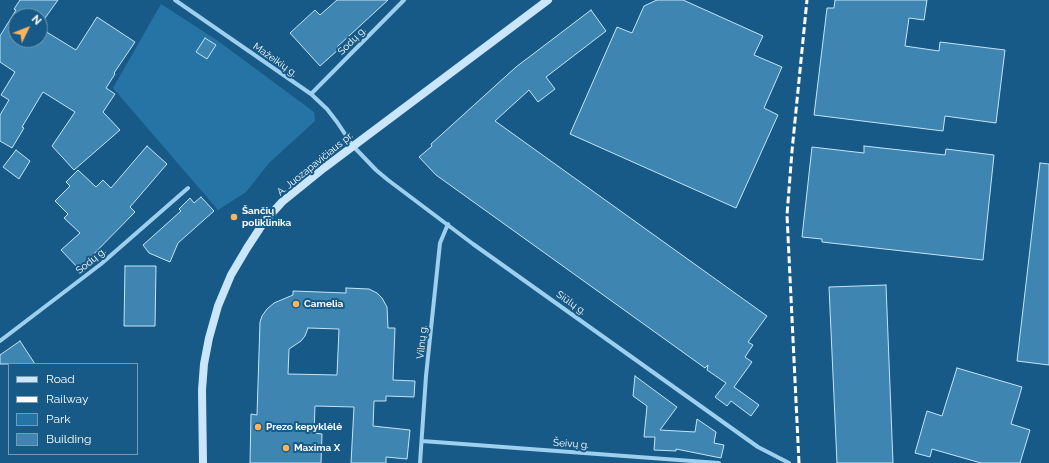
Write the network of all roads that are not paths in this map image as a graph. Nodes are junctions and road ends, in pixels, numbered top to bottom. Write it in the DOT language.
graph roads {
  1 [pos="175,0"];
  2 [pos="404,0"];
  3 [pos="548,0"];
  4 [pos="311,94"];
  5 [pos="353,146"];
  6 [pos="188,188"];
  7 [pos="448,224"];
  8 [pos="0,341"];
  9 [pos="422,441"];
  10 [pos="786,462"];
  11 [pos="203,463"];
  12 [pos="420,463"];
  13 [pos="719,463"];
  1 -- 4 [label="street, Mažeikių g."];
  2 -- 4 [label="street, Sodų g."];
  3 -- 5 [label="main road, A. Juozapavičiaus pr."];
  4 -- 5 [label="street, Mažeikių g."];
  5 -- 7 [label="street, Siūlų g."];
  5 -- 11 [label="main road, A. Juozapavičiaus pr."];
  6 -- 8 [label="street, Sodų g."];
  7 -- 9 [label="street, Vilnų g."];
  7 -- 10 [label="street, Siūlų g."];
  9 -- 12 [label="street, Vilnų g."];
  9 -- 13 [label="street, Šeivų g."];
}
